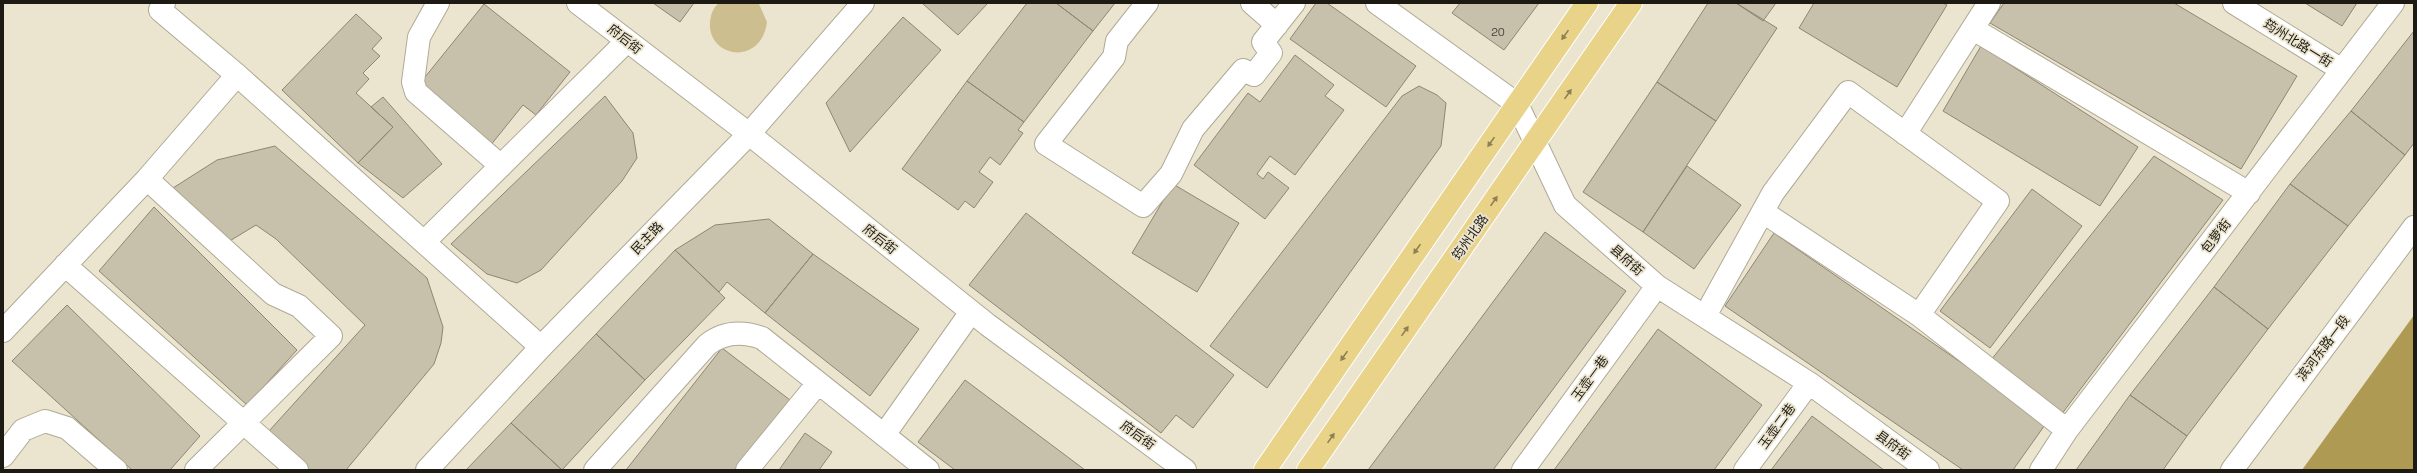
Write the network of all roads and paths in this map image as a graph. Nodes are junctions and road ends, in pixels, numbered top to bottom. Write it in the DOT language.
graph roads {
  1 [pos="164,3"];
  2 [pos="438,3"];
  3 [pos="578,3"];
  4 [pos="863,3"];
  5 [pos="1148,3"];
  6 [pos="1252,3"];
  7 [pos="1294,3"];
  8 [pos="1377,3"];
  9 [pos="1587,3"];
  10 [pos="1631,3"];
  11 [pos="1989,3"];
  12 [pos="2234,3"];
  13 [pos="2393,3"];
  14 [pos="1277,25"];
  15 [pos="1973,28"];
  16 [pos="627,41"];
  17 [pos="2342,70"];
  18 [pos="237,75"];
  19 [pos="1517,104"];
  20 [pos="749,134"];
  21 [pos="1905,134"];
  22 [pos="1535,142"];
  23 [pos="501,166"];
  24 [pos="147,179"];
  25 [pos="2249,193"];
  26 [pos="1763,212"];
  27 [pos="2414,227"];
  28 [pos="424,242"];
  29 [pos="65,265"];
  30 [pos="1657,286"];
  31 [pos="971,312"];
  32 [pos="1919,315"];
  33 [pos="1705,316"];
  34 [pos="3,331"];
  35 [pos="541,347"];
  36 [pos="818,383"];
  37 [pos="1809,383"];
  38 [pos="244,423"];
  39 [pos="2067,430"];
  40 [pos="884,435"];
  41 [pos="3,456"];
  42 [pos="1905,464"];
  43 [pos="116,470"];
  44 [pos="196,470"];
  45 [pos="297,470"];
  46 [pos="427,470"];
  47 [pos="595,470"];
  48 [pos="747,470"];
  49 [pos="928,470"];
  50 [pos="1186,470"];
  51 [pos="1265,470"];
  52 [pos="1308,470"];
  53 [pos="1523,470"];
  54 [pos="1745,470"];
  55 [pos="1928,470"];
  56 [pos="2041,470"];
  57 [pos="2232,470"];
  1 -- 18 [label="street"];
  2 -- 23 [label="street"];
  3 -- 16 [label="street, 府后街"];
  4 -- 20 [label="street, 民主路"];
  5 -- 14 [label="street"];
  6 -- 14 [label="street"];
  7 -- 14 [label="street"];
  8 -- 19 [label="street, 县府街"];
  9 -- 19 [label="main road, one-way"];
  22 -- 10 [label="main road, 筠州北路, one-way"];
  11 -- 15 [label="street"];
  12 -- 17 [label="street, 筠州北路一街"];
  13 -- 17 [label="street, 包萝街"];
  15 -- 21 [label="street"];
  15 -- 25 [label="street"];
  16 -- 20 [label="street, 府后街"];
  16 -- 23 [label="street"];
  17 -- 25 [label="street, 包萝街"];
  18 -- 24 [label="street"];
  18 -- 28 [label="street"];
  19 -- 22 [label="street, 县府街"];
  19 -- 51 [label="main road, one-way"];
  20 -- 31 [label="street, 府后街"];
  20 -- 35 [label="street, 民主路"];
  21 -- 26 [label="street"];
  21 -- 32 [label="street"];
  22 -- 30 [label="street, 县府街"];
  52 -- 22 [label="main road, 筠州北路, one-way"];
  23 -- 28 [label="street"];
  24 -- 29 [label="street"];
  24 -- 38 [label="street"];
  25 -- 39 [label="street, 包萝街"];
  26 -- 32 [label="street"];
  26 -- 33 [label="street"];
  27 -- 57 [label="street, 滨河东路一段"];
  28 -- 35 [label="street"];
  29 -- 34 [label="street"];
  29 -- 38 [label="street"];
  30 -- 33 [label="street, 县府街"];
  30 -- 53 [label="street, 玉壶一巷"];
  31 -- 40 [label="street"];
  31 -- 50 [label="street, 府后街"];
  32 -- 39 [label="street"];
  33 -- 37 [label="street, 县府街"];
  35 -- 46 [label="street, 民主路"];
  36 -- 40 [label="street"];
  36 -- 47 [label="street"];
  36 -- 48 [label="street"];
  37 -- 42 [label="street, 县府街"];
  37 -- 54 [label="street, 玉壶二巷"];
  38 -- 44 [label="street"];
  38 -- 45 [label="street"];
  39 -- 56 [label="street, 包萝街"];
  40 -- 49 [label="street"];
  41 -- 43 [label="street"];
  42 -- 55 [label="street, 县府街"];
}
